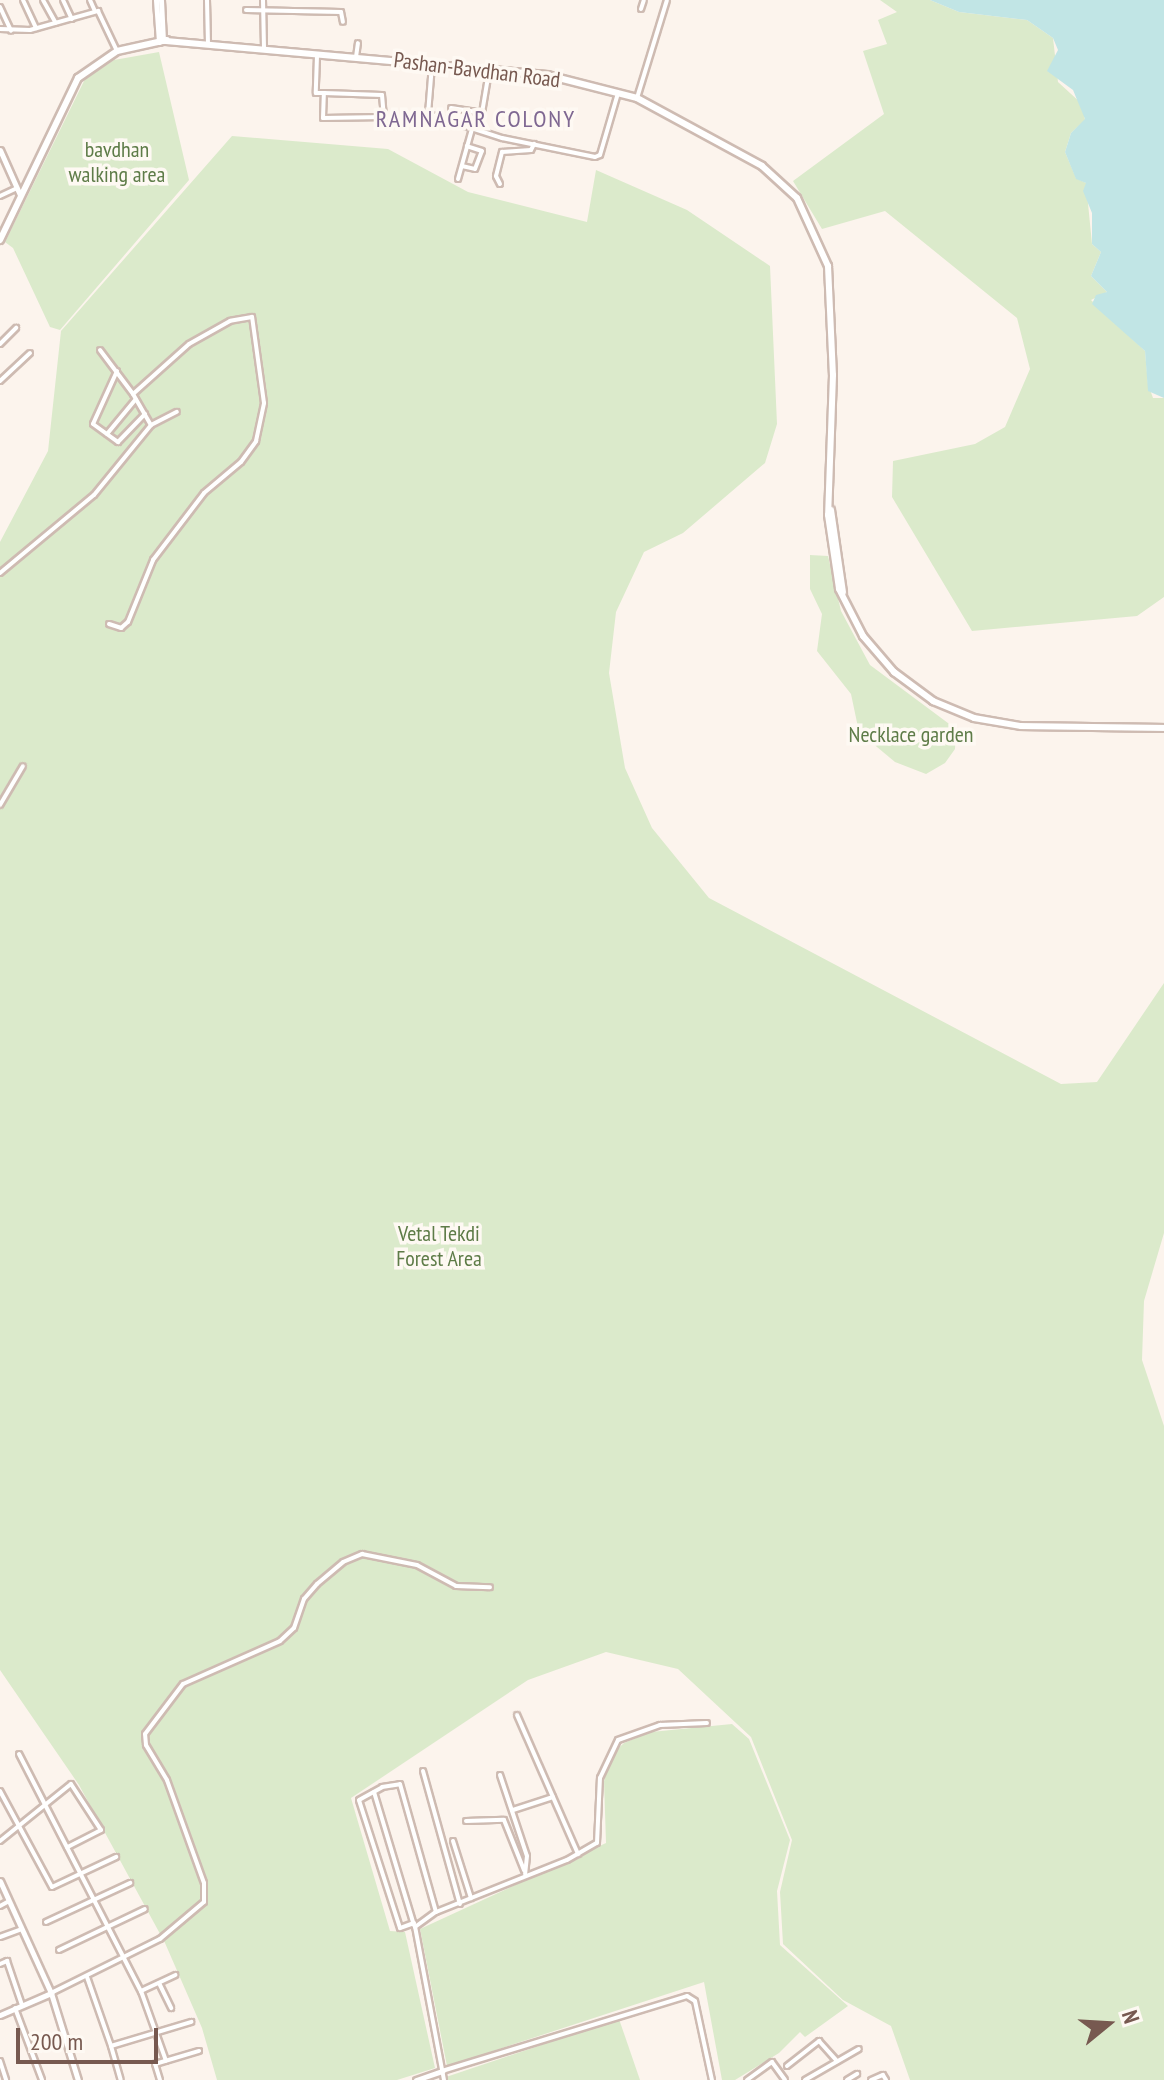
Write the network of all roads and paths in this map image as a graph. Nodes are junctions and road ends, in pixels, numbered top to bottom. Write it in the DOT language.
graph roads {
  1 [pos="23,0"];
  2 [pos="43,0"];
  3 [pos="63,0"];
  4 [pos="90,0"];
  5 [pos="158,0"];
  6 [pos="207,0"];
  7 [pos="263,0"];
  8 [pos="644,0"];
  9 [pos="656,0"];
  10 [pos="666,2"];
  11 [pos="0,7"];
  12 [pos="641,9"];
  13 [pos="246,10"];
  14 [pos="263,10"];
  15 [pos="95,11"];
  16 [pos="72,19"];
  17 [pos="343,22"];
  18 [pos="56,23"];
  19 [pos="36,28"];
  20 [pos="0,29"];
  21 [pos="11,31"];
  22 [pos="163,42"];
  23 [pos="358,43"];
  24 [pos="208,45"];
  25 [pos="264,49"];
  26 [pos="117,51"];
  27 [pos="317,53"];
  28 [pos="356,57"];
  29 [pos="432,63"];
  30 [pos="489,68"];
  31 [pos="324,93"];
  32 [pos="618,93"];
  33 [pos="637,98"];
  34 [pos="451,108"];
  35 [pos="472,129"];
  36 [pos="534,144"];
  37 [pos="467,146"];
  38 [pos="0,150"];
  39 [pos="462,166"];
  40 [pos="3,169"];
  41 [pos="458,179"];
  42 [pos="500,184"];
  43 [pos="18,192"];
  44 [pos="0,196"];
  45 [pos="0,240"];
  46 [pos="16,328"];
  47 [pos="0,344"];
  48 [pos="100,350"];
  49 [pos="30,353"];
  50 [pos="117,371"];
  51 [pos="0,381"];
  52 [pos="134,396"];
  53 [pos="177,412"];
  54 [pos="145,414"];
  55 [pos="151,425"];
  56 [pos="106,434"];
  57 [pos="0,573"];
  58 [pos="109,624"];
  59 [pos="1164,728"];
  60 [pos="23,766"];
  61 [pos="0,805"];
  62 [pos="490,1587"];
  63 [pos="517,1715"];
  64 [pos="707,1723"];
  65 [pos="19,1754"];
  66 [pos="423,1771"];
  67 [pos="500,1775"];
  68 [pos="0,1791"];
  69 [pos="374,1792"];
  70 [pos="553,1797"];
  71 [pos="45,1803"];
  72 [pos="512,1810"];
  73 [pos="466,1821"];
  74 [pos="20,1826"];
  75 [pos="0,1841"];
  76 [pos="453,1841"];
  77 [pos="67,1847"];
  78 [pos="578,1854"];
  79 [pos="116,1857"];
  80 [pos="81,1874"];
  81 [pos="525,1874"];
  82 [pos="0,1881"];
  83 [pos="130,1883"];
  84 [pos="471,1898"];
  85 [pos="95,1900"];
  86 [pos="9,1901"];
  87 [pos="460,1904"];
  88 [pos="0,1906"];
  89 [pos="145,1909"];
  90 [pos="436,1912"];
  91 [pos="46,1922"];
  92 [pos="414,1925"];
  93 [pos="108,1927"];
  94 [pos="22,1929"];
  95 [pos="0,1937"];
  96 [pos="59,1950"];
  97 [pos="124,1958"];
  98 [pos="0,1964"];
  99 [pos="176,1975"];
  100 [pos="87,1976"];
  101 [pos="159,1983"];
  102 [pos="141,1991"];
  103 [pos="51,1993"];
  104 [pos="22,2005"];
  105 [pos="15,2008"];
  106 [pos="171,2008"];
  107 [pos="0,2015"];
  108 [pos="191,2022"];
  109 [pos="157,2033"];
  110 [pos="111,2046"];
  111 [pos="859,2049"];
  112 [pos="199,2051"];
  113 [pos="0,2061"];
  114 [pos="166,2061"];
  115 [pos="837,2061"];
  116 [pos="787,2066"];
  117 [pos="442,2071"];
  118 [pos="857,2074"];
  119 [pos="6,2080"];
  120 [pos="42,2080"];
  121 [pos="78,2080"];
  122 [pos="121,2080"];
  123 [pos="160,2080"];
  124 [pos="416,2080"];
  125 [pos="444,2080"];
  126 [pos="712,2080"];
  127 [pos="748,2080"];
  128 [pos="785,2080"];
  129 [pos="805,2080"];
  130 [pos="847,2080"];
  131 [pos="871,2080"];
  132 [pos="886,2080"];
  1 -- 19 [label="street"];
  2 -- 18 [label="street"];
  3 -- 16 [label="street"];
  4 -- 15 [label="street"];
  5 -- 22 [label="street"];
  6 -- 24 [label="street"];
  7 -- 14 [label="street"];
  8 -- 12 [label="street"];
  9 -- 10 [label="street"];
  10 -- 33 [label="street"];
  11 -- 21 [label="street"];
  13 -- 14 [label="street"];
  14 -- 17 [label="street"];
  14 -- 25 [label="street"];
  15 -- 16 [label="street"];
  15 -- 26 [label="street"];
  16 -- 18 [label="street"];
  18 -- 19 [label="street"];
  19 -- 21 [label="street"];
  20 -- 21 [label="street"];
  22 -- 24 [label="main road, Pashan-Bavdhan Road"];
  22 -- 26 [label="main road, Pashan-Bavdhan Road"];
  23 -- 28 [label="street"];
  24 -- 25 [label="main road, Pashan-Bavdhan Road"];
  25 -- 27 [label="main road, Pashan-Bavdhan Road"];
  26 -- 43 [label="main road"];
  27 -- 28 [label="main road, Pashan-Bavdhan Road"];
  27 -- 31 [label="street"];
  28 -- 29 [label="main road, Pashan-Bavdhan Road"];
  29 -- 30 [label="main road, Pashan-Bavdhan Road"];
  29 -- 35 [label="street"];
  30 -- 32 [label="main road, Pashan-Bavdhan Road"];
  30 -- 34 [label="street"];
  31 -- 31 [label="street"];
  32 -- 33 [label="main road, Pashan-Bavdhan Road"];
  32 -- 36 [label="street"];
  33 -- 59 [label="main road, Pashan-Bavdhan Road"];
  35 -- 36 [label="street"];
  35 -- 37 [label="street"];
  36 -- 42 [label="street"];
  37 -- 39 [label="street"];
  37 -- 39 [label="street"];
  38 -- 40 [label="street"];
  39 -- 41 [label="street"];
  40 -- 43 [label="street"];
  43 -- 44 [label="street"];
  43 -- 45 [label="main road"];
  46 -- 47 [label="street"];
  48 -- 50 [label="street"];
  49 -- 51 [label="street"];
  50 -- 52 [label="street"];
  50 -- 56 [label="street"];
  52 -- 54 [label="street"];
  52 -- 56 [label="street"];
  52 -- 58 [label="street"];
  53 -- 55 [label="street"];
  54 -- 55 [label="street"];
  54 -- 56 [label="street"];
  55 -- 57 [label="street"];
  60 -- 61 [label="street"];
  62 -- 97 [label="street"];
  63 -- 70 [label="street"];
  64 -- 78 [label="street"];
  65 -- 71 [label="street"];
  66 -- 87 [label="street"];
  67 -- 72 [label="street"];
  68 -- 74 [label="street"];
  69 -- 90 [label="street"];
  69 -- 92 [label="street"];
  69 -- 92 [label="street"];
  70 -- 72 [label="street"];
  70 -- 78 [label="street"];
  71 -- 74 [label="street"];
  71 -- 77 [label="street"];
  71 -- 77 [label="street"];
  72 -- 81 [label="street"];
  73 -- 81 [label="street"];
  74 -- 75 [label="street"];
  74 -- 80 [label="street"];
  76 -- 84 [label="street"];
  77 -- 80 [label="street"];
  78 -- 81 [label="street"];
  79 -- 80 [label="street"];
  80 -- 85 [label="street"];
  81 -- 84 [label="street"];
  82 -- 86 [label="street"];
  83 -- 85 [label="street"];
  84 -- 87 [label="street"];
  85 -- 91 [label="street"];
  85 -- 93 [label="street"];
  86 -- 88 [label="street"];
  86 -- 94 [label="street"];
  87 -- 90 [label="street"];
  89 -- 93 [label="street"];
  90 -- 92 [label="street"];
  92 -- 117 [label="street"];
  93 -- 96 [label="street"];
  93 -- 97 [label="street"];
  94 -- 95 [label="street"];
  94 -- 103 [label="street"];
  97 -- 100 [label="street"];
  97 -- 102 [label="street"];
  98 -- 104 [label="street"];
  99 -- 101 [label="street"];
  100 -- 103 [label="street"];
  100 -- 110 [label="street"];
  101 -- 102 [label="street"];
  101 -- 106 [label="street"];
  102 -- 109 [label="street"];
  103 -- 104 [label="street"];
  103 -- 121 [label="street"];
  104 -- 105 [label="street"];
  105 -- 107 [label="street"];
  105 -- 120 [label="street"];
  108 -- 109 [label="street"];
  109 -- 110 [label="street"];
  109 -- 114 [label="street"];
  110 -- 122 [label="street"];
  111 -- 115 [label="street"];
  112 -- 114 [label="street"];
  113 -- 119 [label="street"];
  114 -- 123 [label="street"];
  115 -- 116 [label="street"];
  115 -- 129 [label="street"];
  117 -- 124 [label="street"];
  117 -- 125 [label="street"];
  117 -- 126 [label="street"];
  118 -- 130 [label="street"];
  127 -- 128 [label="street"];
  131 -- 132 [label="street"];
}
